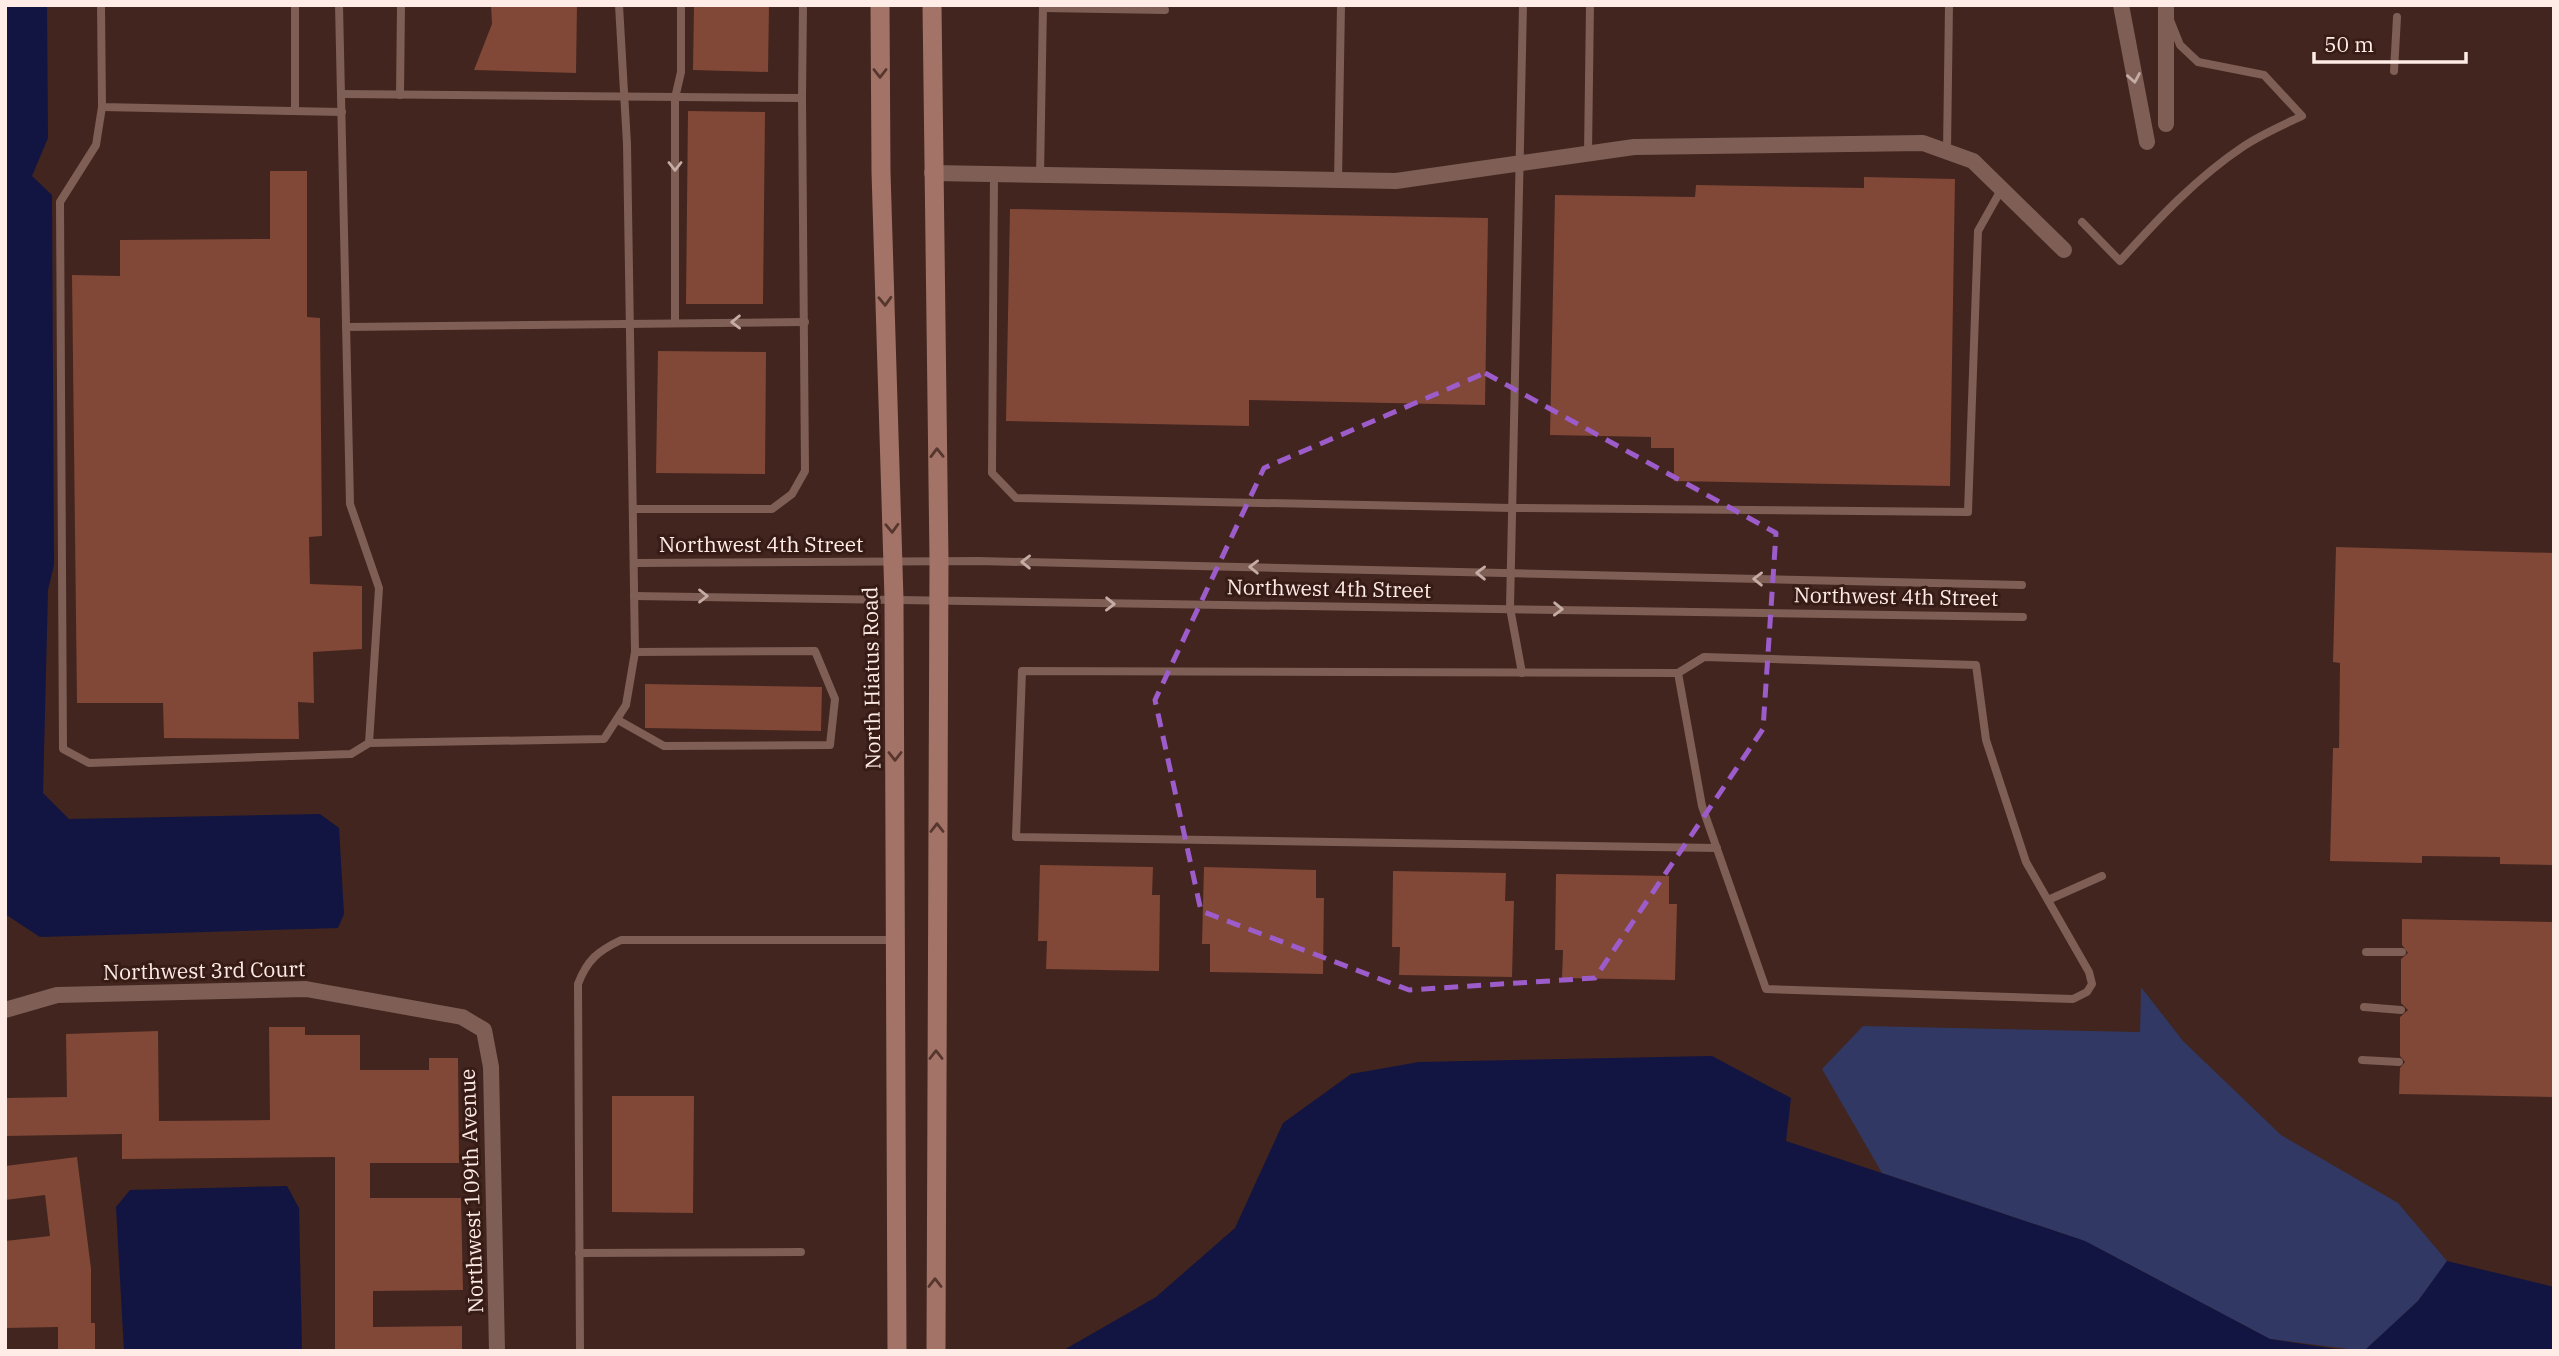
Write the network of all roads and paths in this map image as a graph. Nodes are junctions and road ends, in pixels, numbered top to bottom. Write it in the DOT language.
graph roads {
  1 [pos="101,5"];
  2 [pos="295,5"];
  3 [pos="339,5"];
  4 [pos="401,5"];
  5 [pos="619,5"];
  6 [pos="681,5"];
  7 [pos="803,5"];
  8 [pos="880,5"];
  9 [pos="932,5"];
  10 [pos="1342,5"];
  11 [pos="1523,5"];
  12 [pos="1590,5"];
  13 [pos="1949,5"];
  14 [pos="2121,5"];
  15 [pos="1043,7"];
  16 [pos="2166,8"];
  17 [pos="1165,10"];
  18 [pos="2398,17"];
  19 [pos="2394,71"];
  20 [pos="341,94"];
  21 [pos="400,95"];
  22 [pos="625,98"];
  23 [pos="675,98"];
  24 [pos="802,98"];
  25 [pos="102,107"];
  26 [pos="295,111"];
  27 [pos="342,111"];
  28 [pos="2166,124"];
  29 [pos="2147,142"];
  30 [pos="1947,150"];
  31 [pos="1588,153"];
  32 [pos="1521,163"];
  33 [pos="932,173"];
  34 [pos="994,175"];
  35 [pos="1040,176"];
  36 [pos="1338,181"];
  37 [pos="2001,190"];
  38 [pos="2082,222"];
  39 [pos="2064,250"];
  40 [pos="805,321"];
  41 [pos="631,323"];
  42 [pos="676,323"];
  43 [pos="346,327"];
  44 [pos="1513,508"];
  45 [pos="634,509"];
  46 [pos="893,561"];
  47 [pos="939,561"];
  48 [pos="634,563"];
  49 [pos="1511,573"];
  50 [pos="2022,585"];
  51 [pos="634,596"];
  52 [pos="894,599"];
  53 [pos="939,601"];
  54 [pos="1510,608"];
  55 [pos="2023,617"];
  56 [pos="635,652"];
  57 [pos="1522,673"];
  58 [pos="1678,673"];
  59 [pos="618,720"];
  60 [pos="369,743"];
  61 [pos="1717,848"];
  62 [pos="2102,876"];
  63 [pos="2048,901"];
  64 [pos="896,940"];
  65 [pos="2366,952"];
  66 [pos="2402,952"];
  67 [pos="2364,1007"];
  68 [pos="5,1010"];
  69 [pos="2401,1010"];
  70 [pos="484,1030"];
  71 [pos="2362,1060"];
  72 [pos="2399,1062"];
  73 [pos="801,1252"];
  74 [pos="579,1253"];
  75 [pos="497,1351"];
  76 [pos="580,1351"];
  77 [pos="897,1351"];
  78 [pos="936,1351"];
  1 -- 25 [label="lane"];
  2 -- 26 [label="lane"];
  3 -- 20 [label="lane"];
  4 -- 21 [label="lane"];
  5 -- 22 [label="lane"];
  6 -- 23 [label="lane"];
  7 -- 24 [label="lane"];
  8 -- 46 [label="main road, North Hiatus Road, one-way"];
  9 -- 33 [label="main road"];
  10 -- 36 [label="lane"];
  11 -- 32 [label="lane"];
  12 -- 31 [label="lane"];
  13 -- 30 [label="lane"];
  14 -- 29 [label="street, one-way"];
  15 -- 17 [label="lane"];
  15 -- 35 [label="lane"];
  16 -- 28 [label="street"];
  16 -- 38 [label="lane"];
  18 -- 19 [label="lane"];
  20 -- 21 [label="lane"];
  20 -- 27 [label="lane"];
  21 -- 22 [label="lane"];
  22 -- 23 [label="lane"];
  22 -- 41 [label="lane"];
  23 -- 24 [label="lane"];
  23 -- 42 [label="lane, one-way"];
  24 -- 40 [label="lane"];
  25 -- 26 [label="lane"];
  25 -- 60 [label="lane"];
  26 -- 27 [label="lane"];
  27 -- 43 [label="lane"];
  30 -- 31 [label="street"];
  30 -- 37 [label="street"];
  31 -- 32 [label="street"];
  32 -- 36 [label="street"];
  32 -- 44 [label="lane"];
  33 -- 34 [label="street"];
  47 -- 33 [label="main road, one-way"];
  34 -- 35 [label="street"];
  34 -- 44 [label="lane"];
  35 -- 36 [label="street"];
  37 -- 39 [label="street"];
  37 -- 44 [label="lane"];
  40 -- 42 [label="lane, one-way"];
  40 -- 45 [label="lane"];
  41 -- 42 [label="lane"];
  41 -- 43 [label="lane"];
  41 -- 45 [label="lane"];
  43 -- 60 [label="lane"];
  44 -- 49 [label="lane"];
  45 -- 48 [label="lane"];
  46 -- 47 [label="lane, Northwest 4th Street"];
  46 -- 48 [label="lane, Northwest 4th Street"];
  46 -- 52 [label="main road, North Hiatus Road"];
  49 -- 47 [label="lane, Northwest 4th Street, one-way"];
  47 -- 53 [label="main road"];
  48 -- 51 [label="lane"];
  50 -- 49 [label="lane, Northwest 4th Street, one-way"];
  49 -- 54 [label="lane"];
  51 -- 52 [label="lane, Northwest 4th Street, one-way"];
  51 -- 56 [label="lane"];
  52 -- 53 [label="lane, Northwest 4th Street"];
  52 -- 64 [label="main road, North Hiatus Road, one-way"];
  53 -- 54 [label="lane, Northwest 4th Street, one-way"];
  78 -- 53 [label="main road, one-way"];
  54 -- 55 [label="lane, Northwest 4th Street, one-way"];
  54 -- 57 [label="lane"];
  56 -- 59 [label="lane"];
  56 -- 59 [label="lane"];
  57 -- 58 [label="lane"];
  57 -- 61 [label="lane"];
  58 -- 61 [label="lane"];
  58 -- 63 [label="lane"];
  59 -- 60 [label="lane"];
  61 -- 63 [label="lane"];
  62 -- 63 [label="lane"];
  64 -- 74 [label="lane"];
  64 -- 77 [label="main road, North Hiatus Road"];
  65 -- 66 [label="lane"];
  67 -- 69 [label="lane"];
  68 -- 70 [label="street, Northwest 3rd Court"];
  70 -- 75 [label="street, Northwest 109th Avenue"];
  71 -- 72 [label="lane"];
  73 -- 74 [label="lane"];
  74 -- 76 [label="lane"];
}
